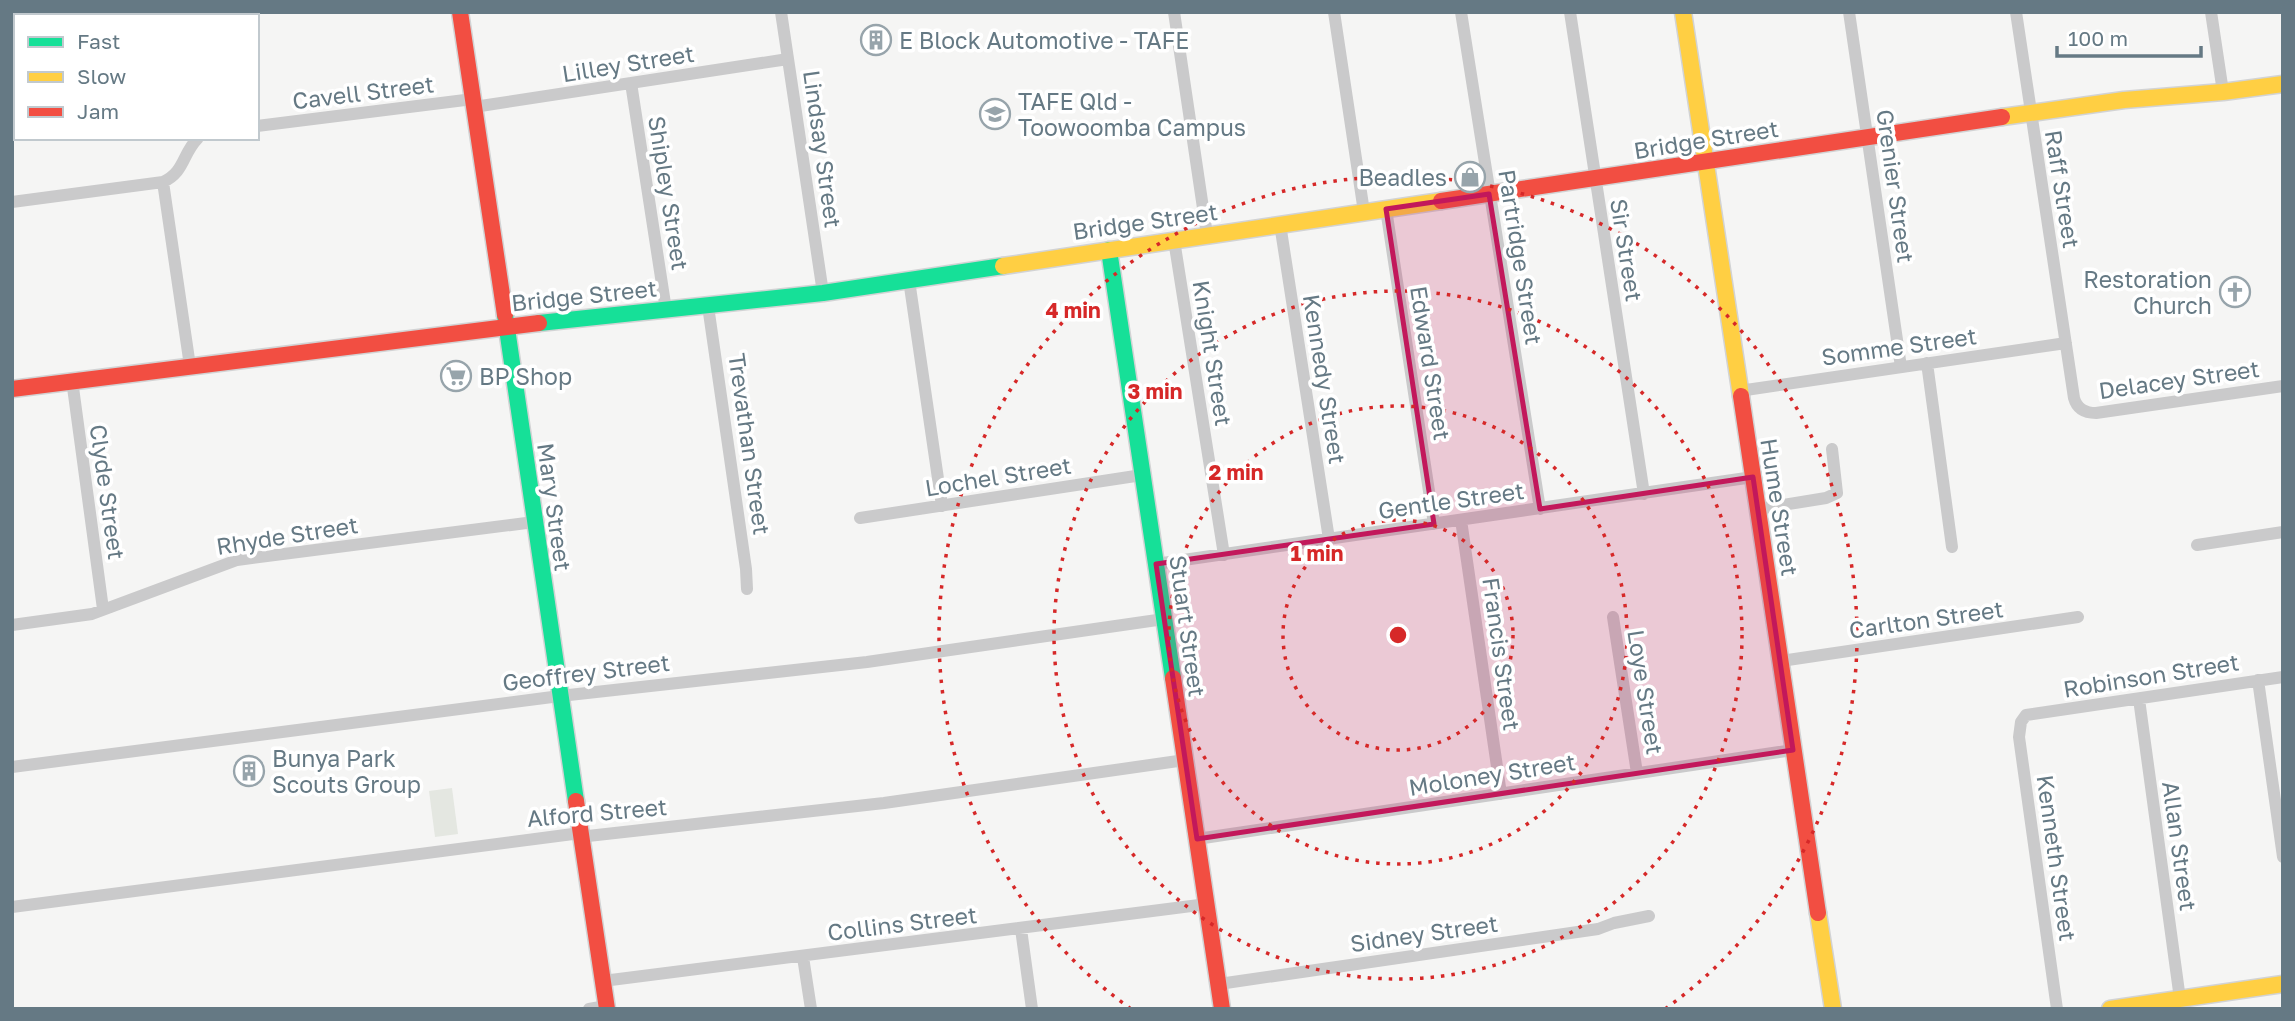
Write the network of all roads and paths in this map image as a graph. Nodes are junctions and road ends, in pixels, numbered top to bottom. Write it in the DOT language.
graph roads {
  1 [pos="460,12"];
  2 [pos="780,12"];
  3 [pos="1174,12"];
  4 [pos="1334,12"];
  5 [pos="1461,12"];
  6 [pos="1570,12"];
  7 [pos="1684,12"];
  8 [pos="1849,12"];
  9 [pos="2016,12"];
  10 [pos="2211,12"];
  11 [pos="788,59"];
  12 [pos="631,83"];
  13 [pos="2283,84"];
  14 [pos="2223,92"];
  15 [pos="474,103"];
  16 [pos="2031,113"];
  17 [pos="259,126"];
  18 [pos="1867,137"];
  19 [pos="196,140"];
  20 [pos="1705,162"];
  21 [pos="1595,178"];
  22 [pos="163,182"];
  23 [pos="1489,194"];
  24 [pos="12,202"];
  25 [pos="1386,209"];
  26 [pos="1364,212"];
  27 [pos="1280,225"];
  28 [pos="1207,235"];
  29 [pos="1174,240"];
  30 [pos="1109,250"];
  31 [pos="909,280"];
  32 [pos="823,293"];
  33 [pos="708,306"];
  34 [pos="666,310"];
  35 [pos="506,326"];
  36 [pos="2066,343"];
  37 [pos="1927,363"];
  38 [pos="190,366"];
  39 [pos="1902,367"];
  40 [pos="72,380"];
  41 [pos="2283,386"];
  42 [pos="12,389"];
  43 [pos="1739,391"];
  44 [pos="2082,410"];
  45 [pos="1832,449"];
  46 [pos="1142,475"];
  47 [pos="1753,477"];
  48 [pos="1644,494"];
  49 [pos="942,506"];
  50 [pos="1540,509"];
  51 [pos="1758,509"];
  52 [pos="860,518"];
  53 [pos="1461,520"];
  54 [pos="534,522"];
  55 [pos="1434,524"];
  56 [pos="2283,531"];
  57 [pos="1329,540"];
  58 [pos="2197,545"];
  59 [pos="1952,547"];
  60 [pos="1224,555"];
  61 [pos="1156,565"];
  62 [pos="747,589"];
  63 [pos="103,609"];
  64 [pos="1613,617"];
  65 [pos="2078,617"];
  66 [pos="1164,619"];
  67 [pos="12,625"];
  68 [pos="1781,661"];
  69 [pos="2283,677"];
  70 [pos="2258,680"];
  71 [pos="560,696"];
  72 [pos="2139,699"];
  73 [pos="2026,715"];
  74 [pos="1793,750"];
  75 [pos="1185,760"];
  76 [pos="12,767"];
  77 [pos="1637,773"];
  78 [pos="1501,794"];
  79 [pos="581,835"];
  80 [pos="1197,839"];
  81 [pos="2283,857"];
  82 [pos="1206,904"];
  83 [pos="12,906"];
  84 [pos="1649,916"];
  85 [pos="1635,919"];
  86 [pos="1021,929"];
  87 [pos="1638,934"];
  88 [pos="803,957"];
  89 [pos="603,981"];
  90 [pos="1219,984"];
  91 [pos="2283,984"];
  92 [pos="2180,999"];
  93 [pos="606,1008"];
  94 [pos="589,1009"];
  95 [pos="811,1009"];
  96 [pos="1032,1009"];
  97 [pos="1222,1009"];
  98 [pos="1833,1009"];
  99 [pos="2057,1009"];
  100 [pos="2110,1009"];
  1 -- 15 [label="street, Mary Street"];
  2 -- 11 [label="street, Lindsay Street"];
  3 -- 28 [label="street"];
  4 -- 26 [label="street"];
  5 -- 23 [label="street, Partridge Street"];
  6 -- 21 [label="street, Sir Street"];
  7 -- 20 [label="street, Hume Street"];
  8 -- 18 [label="street, Grenier Street"];
  9 -- 16 [label="street, Raff Street"];
  10 -- 14 [label="street"];
  11 -- 12 [label="street, Lilley Street"];
  11 -- 32 [label="street, Lindsay Street"];
  12 -- 15 [label="street, Lilley Street"];
  12 -- 34 [label="street, Shipley Street"];
  13 -- 14 [label="street, Bridge Street"];
  14 -- 16 [label="street, Bridge Street"];
  15 -- 17 [label="street, Cavell Street"];
  15 -- 35 [label="street, Mary Street"];
  16 -- 18 [label="street, Bridge Street"];
  16 -- 36 [label="street, Raff Street"];
  18 -- 20 [label="street, Bridge Street"];
  18 -- 39 [label="street, Grenier Street"];
  19 -- 22 [label="street"];
  20 -- 21 [label="street, Bridge Street"];
  20 -- 43 [label="street, Hume Street"];
  21 -- 23 [label="street, Bridge Street"];
  21 -- 48 [label="street, Sir Street"];
  22 -- 24 [label="street"];
  22 -- 38 [label="street"];
  23 -- 25 [label="street, Bridge Street"];
  23 -- 50 [label="street, Partridge Street"];
  25 -- 26 [label="street, Bridge Street"];
  25 -- 55 [label="street, Edward Street"];
  26 -- 27 [label="street, Bridge Street"];
  27 -- 28 [label="street, Bridge Street"];
  27 -- 57 [label="street, Kennedy Street"];
  28 -- 29 [label="street, Bridge Street"];
  29 -- 30 [label="street, Bridge Street"];
  29 -- 60 [label="street, Knight Street"];
  30 -- 31 [label="street, Bridge Street"];
  30 -- 46 [label="street, Stuart Street"];
  31 -- 32 [label="street, Bridge Street"];
  31 -- 49 [label="street"];
  32 -- 33 [label="street, Bridge Street"];
  33 -- 34 [label="street, Bridge Street"];
  33 -- 62 [label="street, Trevathan Street"];
  34 -- 35 [label="street, Bridge Street"];
  35 -- 38 [label="street, Bridge Street"];
  35 -- 54 [label="street, Mary Street"];
  36 -- 37 [label="street, Somme Street"];
  36 -- 44 [label="street, Raff Street"];
  37 -- 39 [label="street, Somme Street"];
  37 -- 59 [label="street"];
  38 -- 40 [label="street, Bridge Street"];
  39 -- 43 [label="street, Somme Street"];
  40 -- 42 [label="street, Bridge Street"];
  40 -- 63 [label="street, Clyde Street"];
  41 -- 44 [label="street, Delacey Street"];
  43 -- 47 [label="street, Hume Street"];
  45 -- 51 [label="street"];
  46 -- 49 [label="street, Lochel Street"];
  46 -- 61 [label="street, Stuart Street"];
  47 -- 48 [label="street, Gentle Street"];
  47 -- 51 [label="street, Hume Street"];
  48 -- 50 [label="street, Gentle Street"];
  49 -- 52 [label="street, Lochel Street"];
  50 -- 53 [label="street, Gentle Street"];
  51 -- 68 [label="street, Hume Street"];
  53 -- 55 [label="street, Gentle Street"];
  53 -- 78 [label="street, Francis Street"];
  54 -- 63 [label="street, Rhyde Street"];
  54 -- 71 [label="street, Mary Street"];
  55 -- 57 [label="street, Gentle Street"];
  56 -- 58 [label="street"];
  57 -- 60 [label="street, Gentle Street"];
  60 -- 61 [label="street, Gentle Street"];
  61 -- 66 [label="street, Stuart Street"];
  63 -- 67 [label="street, Rhyde Street"];
  64 -- 77 [label="street, Loye Street"];
  65 -- 68 [label="street, Carlton Street"];
  66 -- 71 [label="street, Geoffrey Street"];
  66 -- 75 [label="street, Stuart Street"];
  68 -- 74 [label="street, Hume Street"];
  69 -- 70 [label="street, Robinson Street"];
  70 -- 72 [label="street, Robinson Street"];
  70 -- 81 [label="street"];
  71 -- 76 [label="street, Geoffrey Street"];
  71 -- 79 [label="street, Mary Street"];
  72 -- 73 [label="street, Robinson Street"];
  72 -- 92 [label="street, Allan Street"];
  73 -- 99 [label="street, Kenneth Street"];
  74 -- 77 [label="street, Moloney Street"];
  74 -- 98 [label="street, Hume Street"];
  75 -- 79 [label="street, Alford Street"];
  75 -- 80 [label="street, Stuart Street"];
  77 -- 78 [label="street, Moloney Street"];
  78 -- 80 [label="street, Moloney Street"];
  79 -- 83 [label="street, Alford Street"];
  79 -- 89 [label="street, Mary Street"];
  80 -- 82 [label="street, Stuart Street"];
  82 -- 86 [label="street, Collins Street"];
  82 -- 90 [label="street, Stuart Street"];
  84 -- 85 [label="street, Sidney Street"];
  85 -- 87 [label="street"];
  85 -- 90 [label="street, Sidney Street"];
  86 -- 88 [label="street, Collins Street"];
  86 -- 96 [label="street"];
  88 -- 89 [label="street, Collins Street"];
  88 -- 95 [label="street"];
  89 -- 93 [label="street, Mary Street"];
  90 -- 97 [label="street, Stuart Street"];
  91 -- 92 [label="street"];
  92 -- 100 [label="street"];
  93 -- 94 [label="street"];
}
